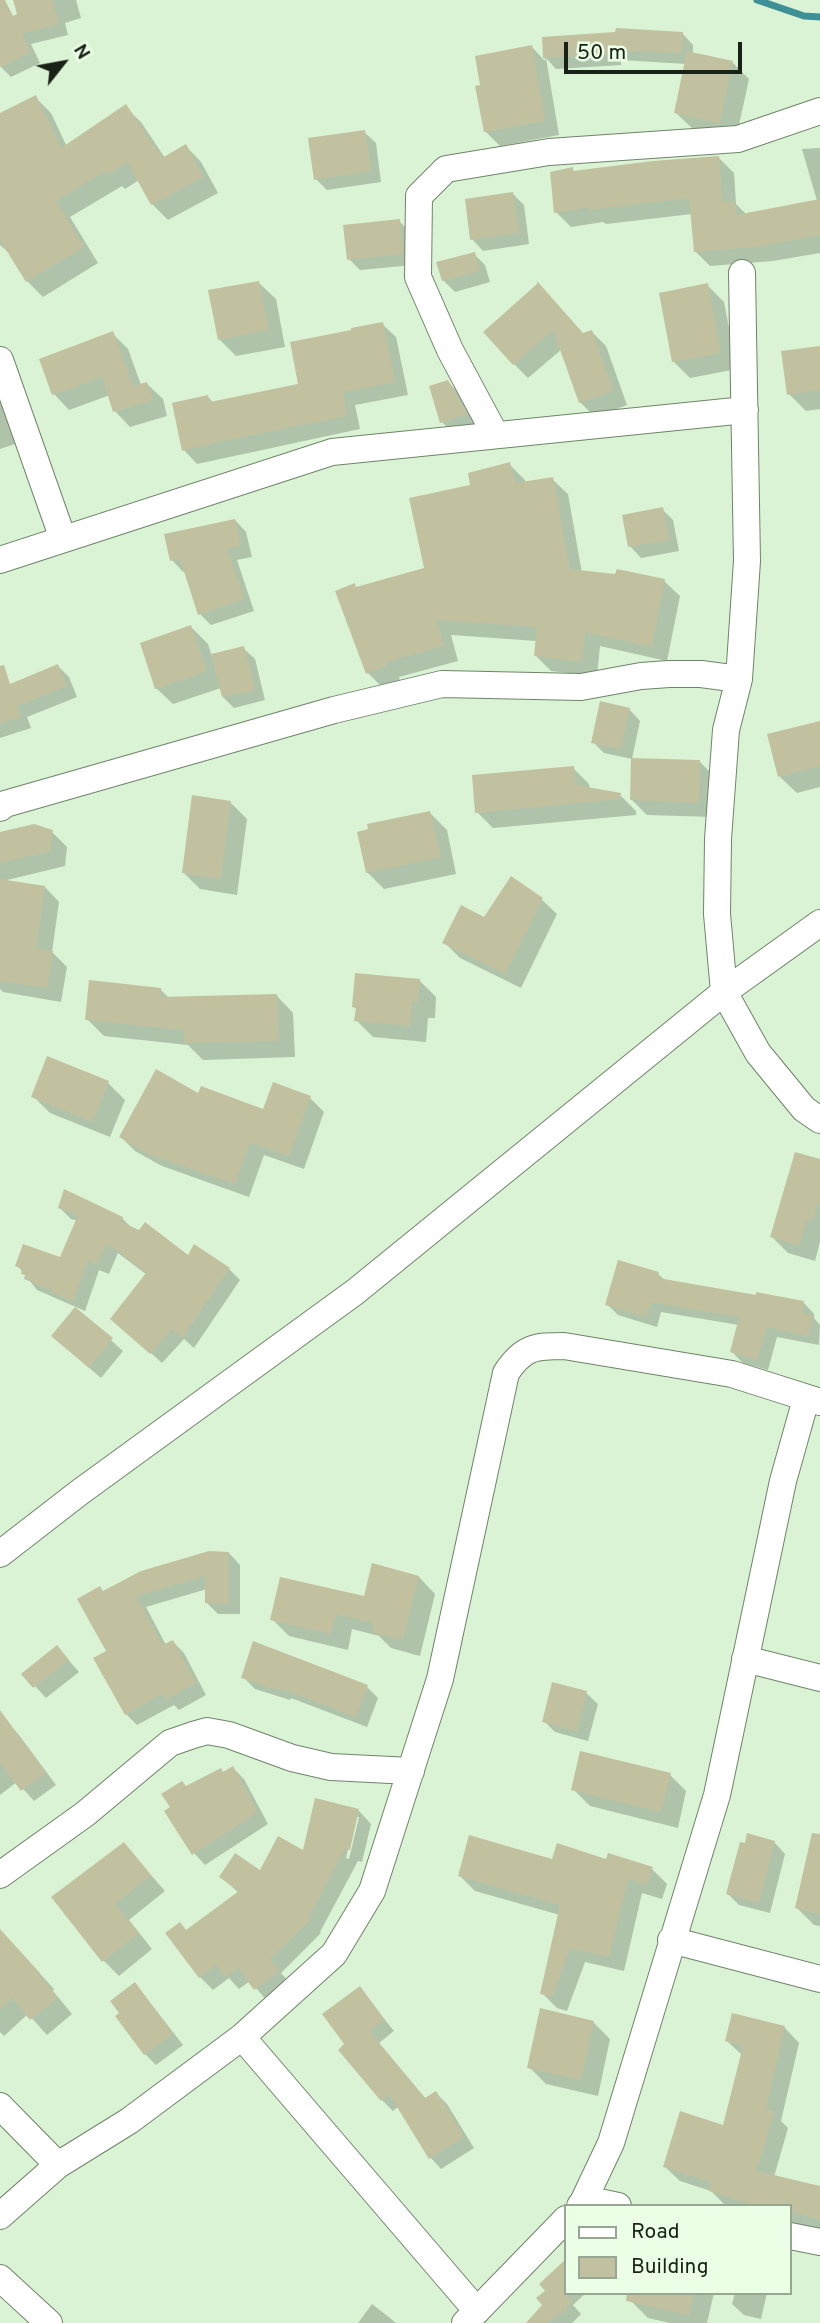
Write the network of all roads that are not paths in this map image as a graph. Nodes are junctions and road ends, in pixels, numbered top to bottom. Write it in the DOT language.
graph roads {
  1 [pos="820,111"];
  2 [pos="742,273"];
  3 [pos="0,360"];
  4 [pos="745,410"];
  5 [pos="495,434"];
  6 [pos="62,539"];
  7 [pos="0,559"];
  8 [pos="739,679"];
  9 [pos="0,808"];
  10 [pos="820,923"];
  11 [pos="724,992"];
  12 [pos="820,1121"];
  13 [pos="813,1400"];
  14 [pos="0,1554"];
  15 [pos="745,1659"];
  16 [pos="820,1678"];
  17 [pos="411,1771"];
  18 [pos="0,1875"];
  19 [pos="671,1940"];
  20 [pos="820,1979"];
  21 [pos="242,2037"];
  22 [pos="0,2106"];
  23 [pos="58,2165"];
  24 [pos="582,2202"];
  25 [pos="600,2204"];
  26 [pos="0,2216"];
  27 [pos="564,2221"];
  28 [pos="792,2236"];
  29 [pos="820,2242"];
  30 [pos="0,2278"];
  31 [pos="471,2317"];
  32 [pos="49,2323"];
  1 -- 5 [label="street"];
  2 -- 4 [label="street"];
  3 -- 6 [label="street"];
  4 -- 5 [label="street"];
  4 -- 8 [label="street"];
  5 -- 6 [label="street"];
  6 -- 7 [label="street"];
  8 -- 9 [label="street"];
  8 -- 11 [label="street"];
  10 -- 11 [label="street"];
  11 -- 12 [label="street"];
  11 -- 14 [label="street"];
  13 -- 15 [label="street"];
  13 -- 17 [label="street"];
  15 -- 16 [label="street"];
  15 -- 19 [label="street"];
  17 -- 18 [label="street"];
  17 -- 21 [label="street"];
  19 -- 20 [label="street"];
  19 -- 24 [label="street"];
  21 -- 23 [label="street"];
  21 -- 31 [label="street"];
  22 -- 23 [label="street"];
  23 -- 26 [label="street"];
  24 -- 25 [label="street"];
  27 -- 31 [label="street"];
  28 -- 29 [label="street"];
  30 -- 32 [label="street"];
}
